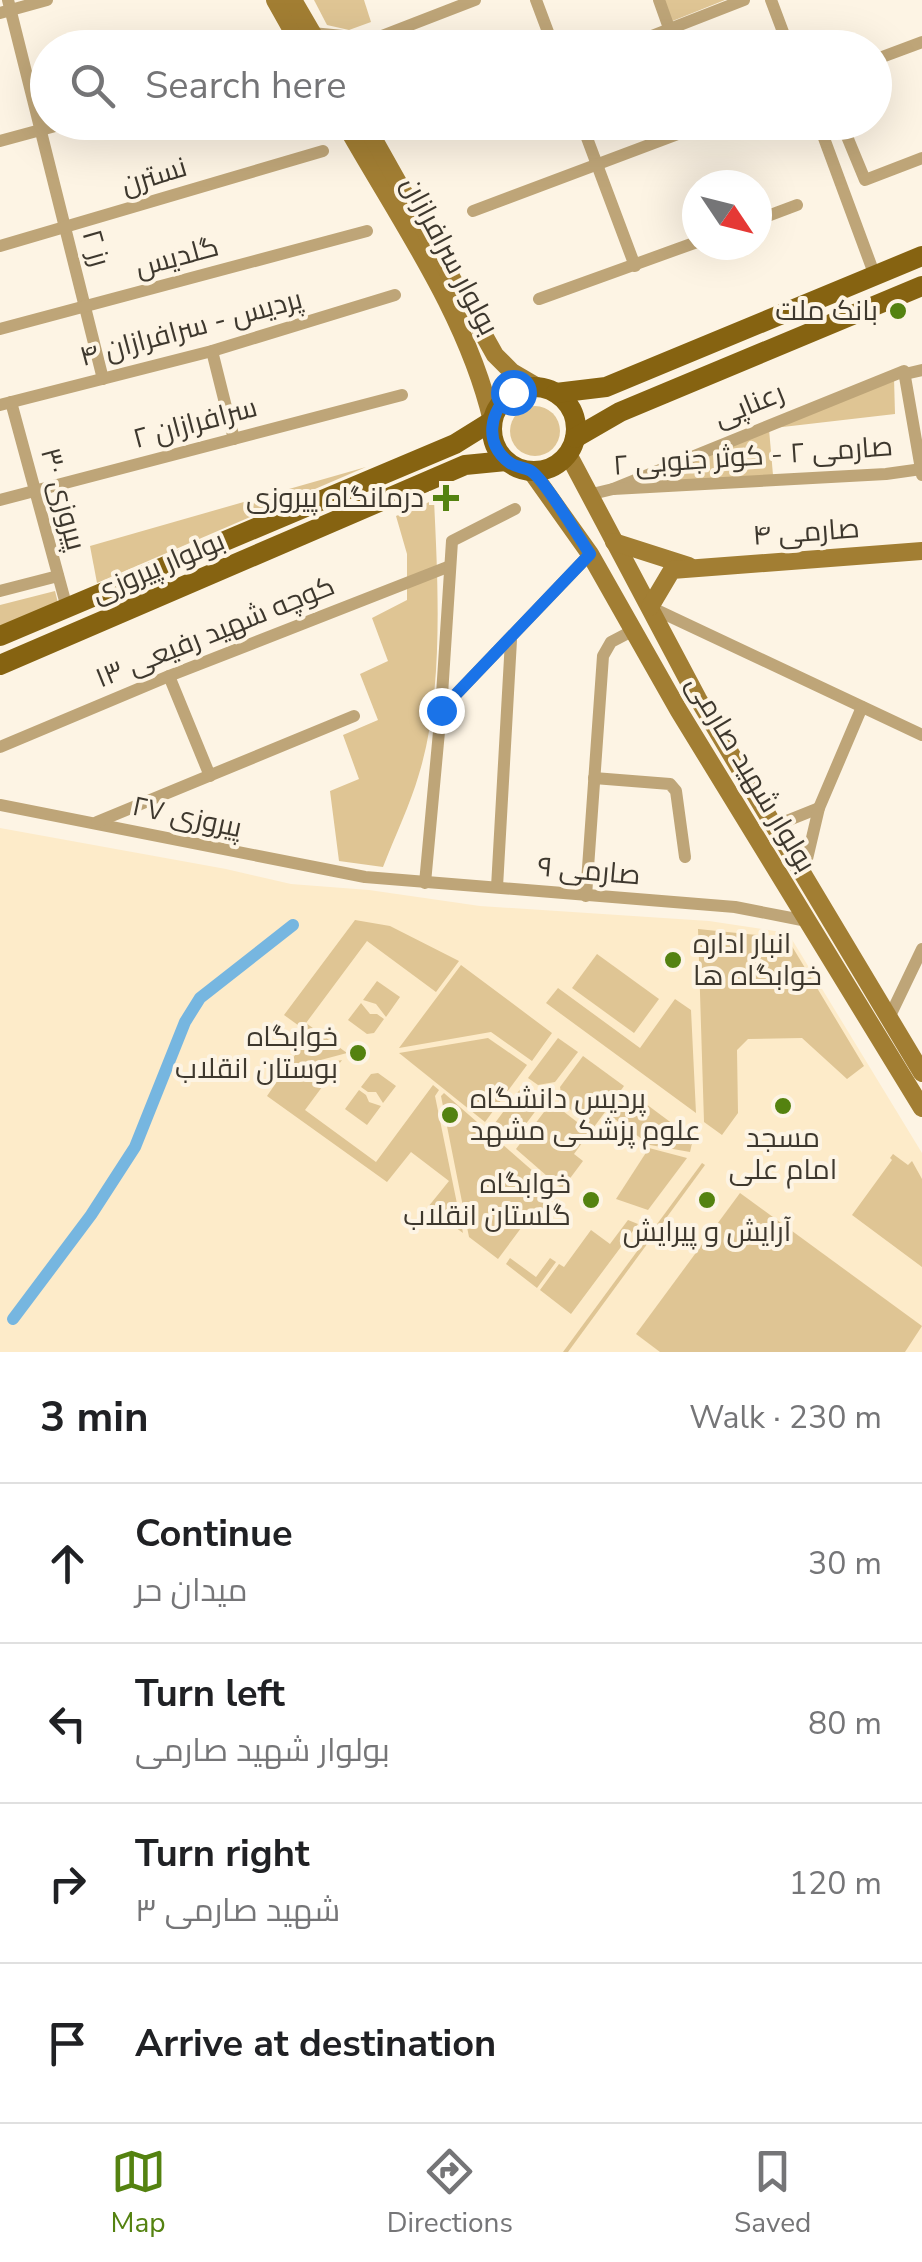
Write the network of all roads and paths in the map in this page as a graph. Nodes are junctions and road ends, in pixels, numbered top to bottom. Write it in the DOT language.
graph roads {
  1 [pos="47,0"];
  2 [pos="275,0"];
  3 [pos="293,0"];
  4 [pos="475,0"];
  5 [pos="536,0"];
  6 [pos="658,0"];
  7 [pos="744,0"];
  8 [pos="771,0"];
  9 [pos="6,7"];
  10 [pos="669,28"];
  11 [pos="301,30"];
  12 [pos="306,30"];
  13 [pos="401,30"];
  14 [pos="547,30"];
  15 [pos="664,30"];
  16 [pos="783,30"];
  17 [pos="922,42"];
  18 [pos="892,53"];
  19 [pos="30,91"];
  20 [pos="30,133"];
  21 [pos="43,140"];
  22 [pos="354,140"];
  23 [pos="374,140"];
  24 [pos="588,140"];
  25 [pos="664,140"];
  26 [pos="825,140"];
  27 [pos="848,140"];
  28 [pos="0,141"];
  29 [pos="323,151"];
  30 [pos="922,158"];
  31 [pos="597,166"];
  32 [pos="797,205"];
  33 [pos="474,211"];
  34 [pos="772,214"];
  35 [pos="65,229"];
  36 [pos="367,231"];
  37 [pos="0,246"];
  38 [pos="682,248"];
  39 [pos="922,256"];
  40 [pos="635,266"];
  41 [pos="875,276"];
  42 [pos="922,286"];
  43 [pos="395,295"];
  44 [pos="539,298"];
  45 [pos="87,307"];
  46 [pos="0,330"];
  47 [pos="212,351"];
  48 [pos="922,370"];
  49 [pos="905,372"];
  50 [pos="103,378"];
  51 [pos="546,390"];
  52 [pos="402,394"];
  53 [pos="6,404"];
  54 [pos="492,421"];
  55 [pos="234,439"];
  56 [pos="571,446"];
  57 [pos="506,461"];
  58 [pos="531,471"];
  59 [pos="922,471"];
  60 [pos="613,489"];
  61 [pos="36,490"];
  62 [pos="588,495"];
  63 [pos="0,500"];
  64 [pos="515,510"];
  65 [pos="614,542"];
  66 [pos="922,551"];
  67 [pos="590,554"];
  68 [pos="450,566"];
  69 [pos="694,567"];
  70 [pos="58,576"];
  71 [pos="0,591"];
  72 [pos="650,607"];
  73 [pos="67,608"];
  74 [pos="634,630"];
  75 [pos="0,636"];
  76 [pos="511,640"];
  77 [pos="0,665"];
  78 [pos="169,676"];
  79 [pos="862,707"];
  80 [pos="441,710"];
  81 [pos="354,716"];
  82 [pos="922,734"];
  83 [pos="0,747"];
  84 [pos="210,776"];
  85 [pos="594,778"];
  86 [pos="0,804"];
  87 [pos="819,808"];
  88 [pos="95,823"];
  89 [pos="774,826"];
  90 [pos="685,857"];
  91 [pos="803,876"];
  92 [pos="365,877"];
  93 [pos="425,883"];
  94 [pos="497,887"];
  95 [pos="586,896"];
  96 [pos="808,920"];
  97 [pos="922,949"];
  98 [pos="888,1020"];
  99 [pos="922,1074"];
  100 [pos="922,1108"];
  1 -- 9 [label="street"];
  2 -- 11 [label="main road"];
  3 -- 12 [label="main road"];
  4 -- 13 [label="street"];
  5 -- 14 [label="street"];
  6 -- 10 [label="street"];
  7 -- 10 [label="street"];
  8 -- 16 [label="street"];
  9 -- 19 [label="street, رز ۲"];
  10 -- 15 [label="street"];
  17 -- 18 [label="street"];
  20 -- 28 [label="street"];
  21 -- 35 [label="street, رز ۲"];
  22 -- 54 [label="main road, بولوار سرافرازان"];
  23 -- 51 [label="main road, بولوار سرافرازان"];
  24 -- 31 [label="street"];
  25 -- 31 [label="street"];
  26 -- 41 [label="street"];
  27 -- 30 [label="street"];
  29 -- 35 [label="street, نسترن"];
  31 -- 33 [label="street"];
  31 -- 40 [label="street"];
  32 -- 34 [label="street"];
  35 -- 37 [label="street, نسترن"];
  35 -- 45 [label="street, رز ۲"];
  36 -- 45 [label="street, گلدیس"];
  38 -- 40 [label="street"];
  39 -- 41 [label="main road"];
  40 -- 44 [label="street"];
  41 -- 51 [label="main road"];
  42 -- 56 [label="main road"];
  43 -- 47 [label="street, پردیس - سرافرازان ۴"];
  45 -- 46 [label="street, گلدیس"];
  45 -- 50 [label="street, رز ۲"];
  47 -- 50 [label="street, پردیس - سرافرازان ۴"];
  47 -- 55 [label="street"];
  48 -- 49 [label="street, رعناپی"];
  49 -- 59 [label="street"];
  49 -- 60 [label="street, رعناپی"];
  50 -- 53 [label="street, پردیس - سرافرازان ۴"];
  51 -- 54 [label="main road"];
  51 -- 56 [label="main road"];
  52 -- 55 [label="street, سرافرازان ۲"];
  53 -- 61 [label="street, پیروزی ۳۰"];
  54 -- 57 [label="main road"];
  54 -- 73 [label="main road, بولوار پیروزی"];
  55 -- 61 [label="street, سرافرازان ۲"];
  56 -- 58 [label="main road"];
  56 -- 62 [label="main road, بولوار شهید صارمی"];
  57 -- 58 [label="main road"];
  57 -- 77 [label="main road, بولوار پیروزی"];
  58 -- 67 [label="main road, بولوار شهید صارمی"];
  59 -- 60 [label="street, صارمی ۲ - کوثر جنوبی ۲"];
  60 -- 62 [label="street, صارمی ۲ - کوثر جنوبی ۲"];
  61 -- 63 [label="street, سرافرازان ۲"];
  61 -- 70 [label="street, پیروزی ۳۰"];
  62 -- 65 [label="main road, بولوار شهید صارمی"];
  64 -- 68 [label="street"];
  65 -- 69 [label="main road"];
  65 -- 72 [label="main road, بولوار شهید صارمی"];
  66 -- 69 [label="main road, صارمی ۴"];
  67 -- 74 [label="main road, بولوار شهید صارمی"];
  67 -- 76 [label="street"];
  68 -- 78 [label="street, کوچه شهید رفیعی ۱۳"];
  68 -- 80 [label="street"];
  69 -- 72 [label="main road"];
  70 -- 71 [label="street"];
  70 -- 73 [label="street, پیروزی ۳۰"];
  72 -- 79 [label="street"];
  72 -- 89 [label="main road, بولوار شهید صارمی"];
  73 -- 75 [label="main road, بولوار پیروزی"];
  74 -- 85 [label="street"];
  74 -- 96 [label="main road, بولوار شهید صارمی"];
  76 -- 80 [label="street"];
  76 -- 94 [label="street"];
  78 -- 83 [label="street, کوچه شهید رفیعی ۱۳"];
  78 -- 84 [label="street"];
  79 -- 82 [label="street"];
  79 -- 87 [label="street"];
  80 -- 93 [label="street"];
  81 -- 84 [label="street"];
  84 -- 88 [label="street"];
  85 -- 90 [label="street"];
  85 -- 95 [label="street"];
  86 -- 88 [label="street, پیروزی ۲۷"];
  87 -- 89 [label="street"];
  87 -- 91 [label="street"];
  88 -- 92 [label="street, پیروزی ۲۷"];
  89 -- 91 [label="main road, بولوار شهید صارمی"];
  91 -- 98 [label="main road, بولوار شهید صارمی"];
  92 -- 93 [label="street, صارمی ۹"];
  93 -- 94 [label="street, صارمی ۹"];
  94 -- 95 [label="street, صارمی ۹"];
  95 -- 96 [label="street, صارمی ۹"];
  96 -- 100 [label="main road, بولوار شهید صارمی"];
  97 -- 98 [label="street"];
  98 -- 99 [label="main road, بولوار شهید صارمی"];
}
